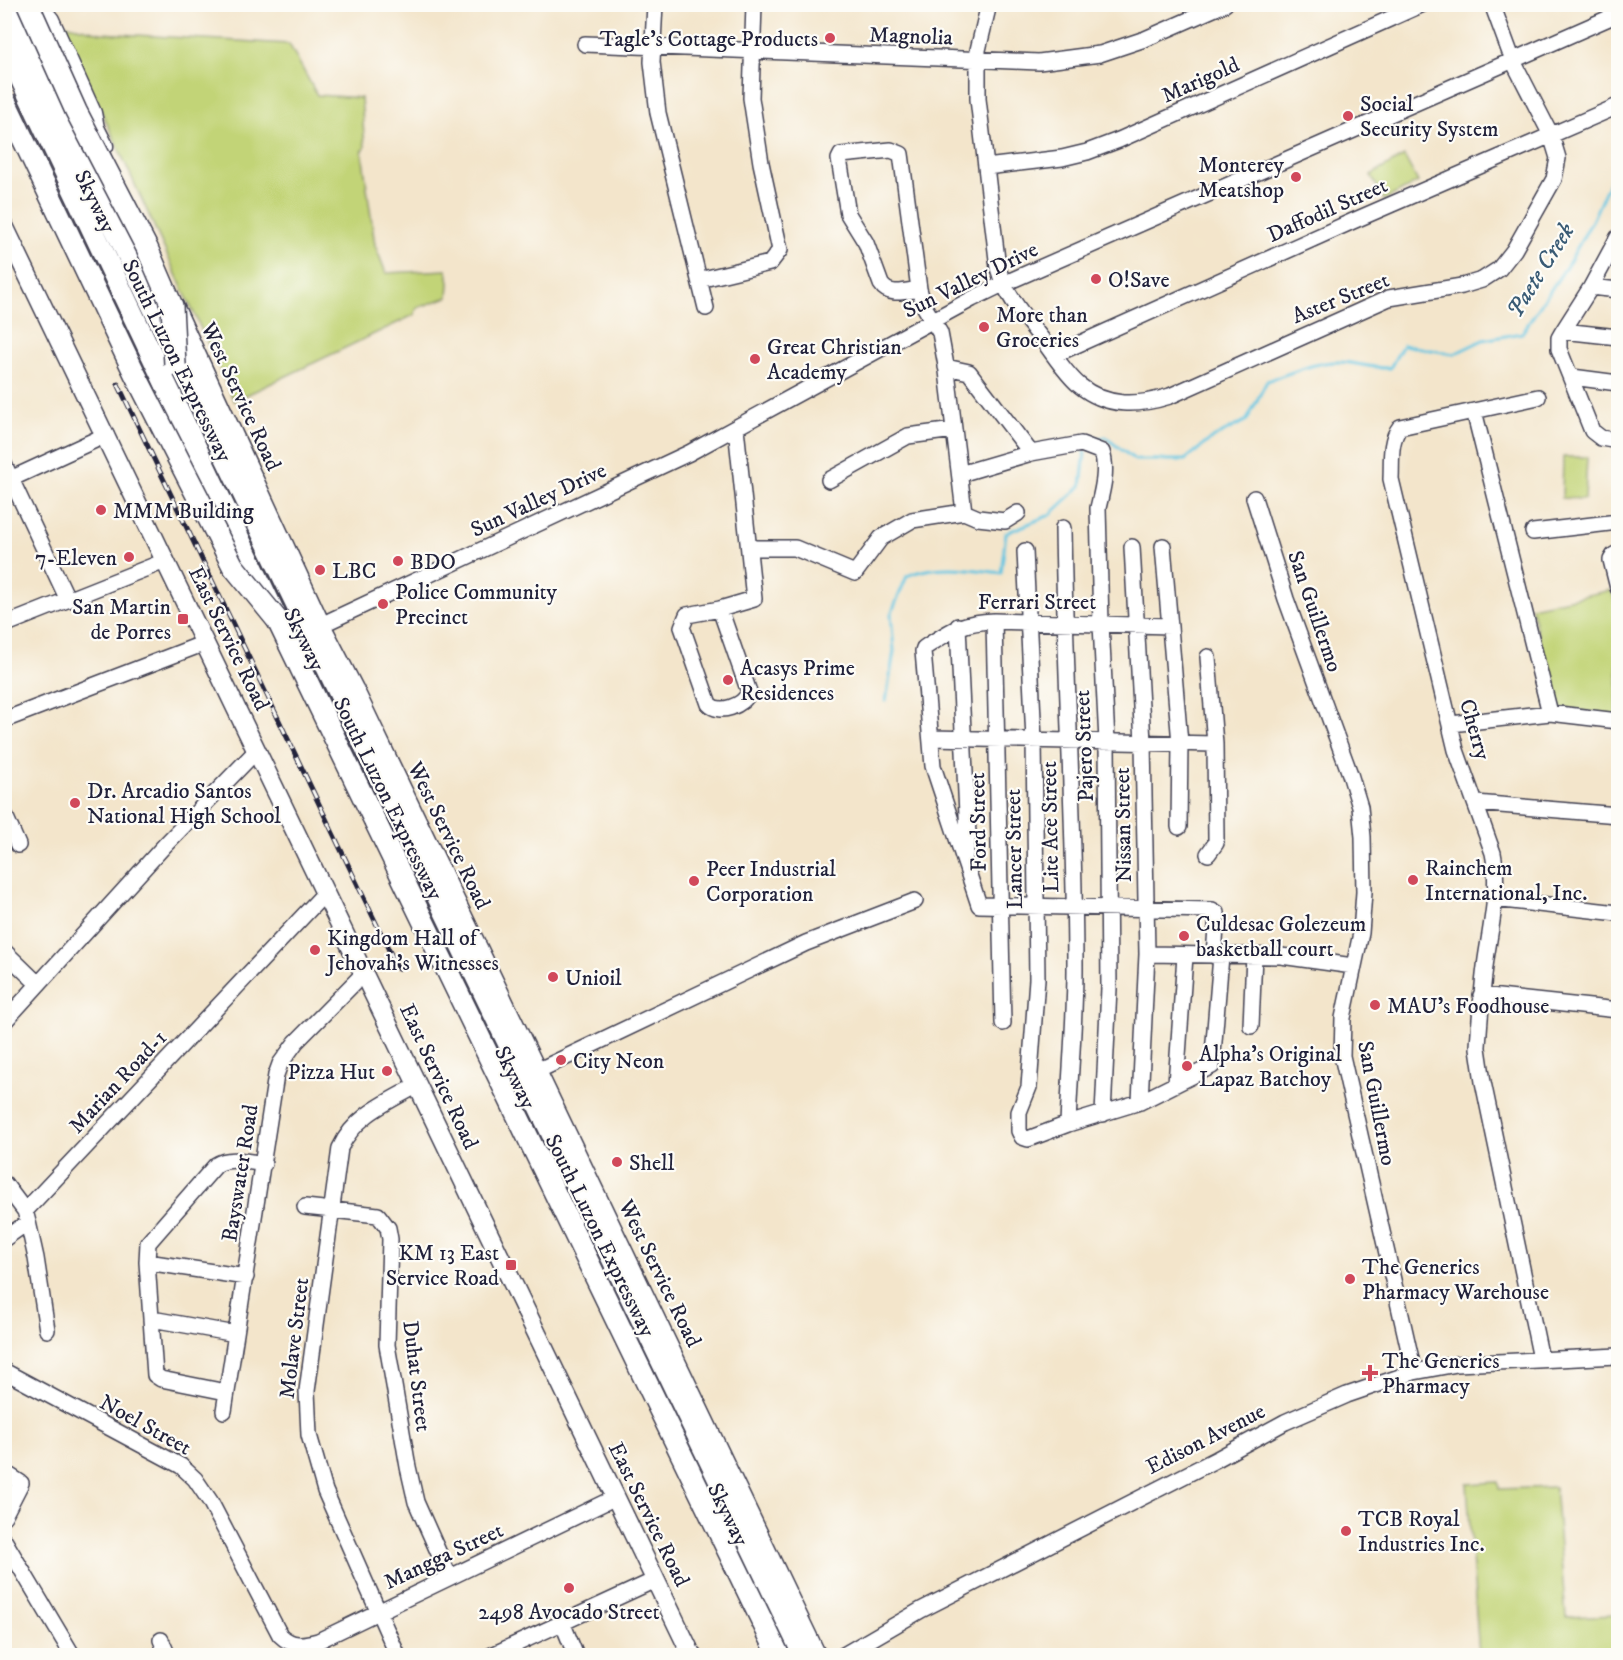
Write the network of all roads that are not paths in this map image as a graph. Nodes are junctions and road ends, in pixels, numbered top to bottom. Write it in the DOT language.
graph roads {
  1 [pos="7,4"];
  2 [pos="655,4"];
  3 [pos="754,4"];
  4 [pos="989,4"];
  5 [pos="1225,4"];
  6 [pos="1423,4"];
  7 [pos="1492,4"];
  8 [pos="35,6"];
  9 [pos="4,11"];
  10 [pos="1618,14"];
  11 [pos="4,43"];
  12 [pos="585,44"];
  13 [pos="653,48"];
  14 [pos="752,51"];
  15 [pos="4,56"];
  16 [pos="978,60"];
  17 [pos="1513,61"];
  18 [pos="4,99"];
  19 [pos="1618,106"];
  20 [pos="1551,135"];
  21 [pos="986,166"];
  22 [pos="4,226"];
  23 [pos="1618,237"];
  24 [pos="699,280"];
  25 [pos="1003,284"];
  26 [pos="1591,287"];
  27 [pos="919,289"];
  28 [pos="1618,290"];
  29 [pos="706,308"];
  30 [pos="933,321"];
  31 [pos="1563,331"];
  32 [pos="1618,337"];
  33 [pos="1054,355"];
  34 [pos="175,365"];
  35 [pos="946,367"];
  36 [pos="1572,378"];
  37 [pos="1618,383"];
  38 [pos="1538,397"];
  39 [pos="1474,411"];
  40 [pos="736,428"];
  41 [pos="954,430"];
  42 [pos="106,435"];
  43 [pos="1618,441"];
  44 [pos="1031,453"];
  45 [pos="4,464"];
  46 [pos="960,474"];
  47 [pos="829,480"];
  48 [pos="8,481"];
  49 [pos="1254,498"];
  50 [pos="964,512"];
  51 [pos="1018,513"];
  52 [pos="1618,522"];
  53 [pos="1063,528"];
  54 [pos="1533,532"];
  55 [pos="1163,546"];
  56 [pos="1132,547"];
  57 [pos="750,548"];
  58 [pos="1026,551"];
  59 [pos="1618,553"];
  60 [pos="165,561"];
  61 [pos="1618,588"];
  62 [pos="68,600"];
  63 [pos="720,609"];
  64 [pos="278,621"];
  65 [pos="994,621"];
  66 [pos="1029,622"];
  67 [pos="1064,623"];
  68 [pos="1101,624"];
  69 [pos="4,625"];
  70 [pos="321,625"];
  71 [pos="958,626"];
  72 [pos="1136,626"];
  73 [pos="1170,626"];
  74 [pos="205,643"];
  75 [pos="1208,657"];
  76 [pos="1550,713"];
  77 [pos="4,720"];
  78 [pos="1618,721"];
  79 [pos="1451,724"];
  80 [pos="931,738"];
  81 [pos="964,738"];
  82 [pos="998,739"];
  83 [pos="1034,740"];
  84 [pos="1070,740"];
  85 [pos="1107,741"];
  86 [pos="1143,742"];
  87 [pos="1180,743"];
  88 [pos="1215,744"];
  89 [pos="257,750"];
  90 [pos="1476,803"];
  91 [pos="5,814"];
  92 [pos="1618,815"];
  93 [pos="1179,827"];
  94 [pos="18,845"];
  95 [pos="1208,854"];
  96 [pos="965,859"];
  97 [pos="325,893"];
  98 [pos="1494,899"];
  99 [pos="915,901"];
  100 [pos="1002,906"];
  101 [pos="1037,907"];
  102 [pos="1073,908"];
  103 [pos="1108,908"];
  104 [pos="1146,909"];
  105 [pos="1618,913"];
  106 [pos="4,951"];
  107 [pos="1147,954"];
  108 [pos="1185,956"];
  109 [pos="1217,956"];
  110 [pos="1254,956"];
  111 [pos="1353,966"];
  112 [pos="364,973"];
  113 [pos="38,984"];
  114 [pos="1481,995"];
  115 [pos="1618,1010"];
  116 [pos="4,1022"];
  117 [pos="1003,1023"];
  118 [pos="1251,1026"];
  119 [pos="537,1071"];
  120 [pos="1176,1084"];
  121 [pos="418,1085"];
  122 [pos="1140,1102"];
  123 [pos="1103,1114"];
  124 [pos="1068,1124"];
  125 [pos="264,1164"];
  126 [pos="4,1183"];
  127 [pos="304,1208"];
  128 [pos="332,1211"];
  129 [pos="26,1216"];
  130 [pos="4,1239"];
  131 [pos="147,1262"];
  132 [pos="246,1277"];
  133 [pos="152,1319"];
  134 [pos="47,1330"];
  135 [pos="236,1334"];
  136 [pos="1618,1356"];
  137 [pos="1541,1359"];
  138 [pos="4,1371"];
  139 [pos="1414,1372"];
  140 [pos="226,1392"];
  141 [pos="224,1411"];
  142 [pos="4,1472"];
  143 [pos="616,1497"];
  144 [pos="4,1516"];
  145 [pos="4,1540"];
  146 [pos="449,1576"];
  147 [pos="655,1580"];
  148 [pos="379,1610"];
  149 [pos="562,1622"];
  150 [pos="161,1640"];
  151 [pos="287,1642"];
  152 [pos="73,1656"];
  153 [pos="168,1656"];
  154 [pos="398,1656"];
  155 [pos="490,1656"];
  156 [pos="576,1656"];
  157 [pos="692,1656"];
  158 [pos="773,1656"];
  159 [pos="779,1656"];
  160 [pos="797,1656"];
  161 [pos="804,1656"];
  162 [pos="817,1656"];
  163 [pos="842,1656"];
  1 -- 161 [label="highway, South Luzon Expressway"];
  2 -- 13 [label="street"];
  3 -- 14 [label="street"];
  4 -- 16 [label="street, Aster Street"];
  5 -- 16 [label="street, Magnolia"];
  6 -- 21 [label="street, Marigold"];
  7 -- 17 [label="street, Aster Street"];
  8 -- 34 [label="highway, bridge"];
  8 -- 70 [label="main road, West Service Road"];
  9 -- 34 [label="highway, Skyway"];
  10 -- 17 [label="street, Sun Valley Drive"];
  11 -- 64 [label="highway, Skyway, bridge"];
  12 -- 13 [label="street, Magnolia"];
  13 -- 14 [label="street, Magnolia"];
  13 -- 24 [label="street"];
  14 -- 16 [label="street, Magnolia"];
  14 -- 24 [label="street"];
  15 -- 158 [label="highway, South Luzon Expressway"];
  16 -- 21 [label="street, Aster Street"];
  17 -- 20 [label="street, Aster Street"];
  17 -- 25 [label="street, Sun Valley Drive"];
  18 -- 64 [label="highway, bridge"];
  19 -- 20 [label="street, Daffodil Street"];
  20 -- 33 [label="street, Daffodil Street"];
  20 -- 33 [label="street, Aster Street"];
  21 -- 25 [label="street, Aster Street"];
  22 -- 42 [label="main road, East Service Road"];
  23 -- 26 [label="street"];
  24 -- 29 [label="street"];
  25 -- 30 [label="street, Sun Valley Drive"];
  25 -- 33 [label="street, Aster Street"];
  26 -- 28 [label="street"];
  26 -- 31 [label="street"];
  27 -- 27 [label="street"];
  27 -- 30 [label="street"];
  30 -- 35 [label="street"];
  30 -- 40 [label="street, Sun Valley Drive"];
  31 -- 32 [label="street"];
  31 -- 36 [label="street"];
  34 -- 160 [label="highway, Skyway"];
  35 -- 41 [label="street"];
  35 -- 44 [label="street"];
  36 -- 37 [label="street"];
  36 -- 43 [label="street"];
  38 -- 39 [label="street"];
  39 -- 76 [label="street"];
  39 -- 79 [label="street, Cherry"];
  40 -- 57 [label="street"];
  40 -- 70 [label="street, Sun Valley Drive"];
  41 -- 46 [label="street"];
  41 -- 47 [label="street"];
  42 -- 48 [label="street"];
  42 -- 60 [label="main road, East Service Road"];
  44 -- 46 [label="street"];
  44 -- 68 [label="street, Pajero Street"];
  45 -- 48 [label="street"];
  46 -- 50 [label="street"];
  48 -- 62 [label="street"];
  49 -- 111 [label="street, San Guillermo"];
  50 -- 51 [label="street"];
  50 -- 57 [label="street"];
  52 -- 54 [label="street"];
  53 -- 67 [label="street, Lite Ace Street"];
  55 -- 73 [label="street"];
  56 -- 72 [label="street, Nissan Street"];
  57 -- 63 [label="street"];
  58 -- 66 [label="street, Lancer Street"];
  59 -- 61 [label="street"];
  60 -- 62 [label="street"];
  60 -- 74 [label="main road, East Service Road"];
  62 -- 69 [label="street"];
  63 -- 63 [label="street"];
  64 -- 159 [label="highway, Skyway"];
  65 -- 66 [label="street, Ferrari Street"];
  65 -- 71 [label="street, Ferrari Street"];
  65 -- 82 [label="street, Ford Street"];
  66 -- 67 [label="street, Ferrari Street"];
  66 -- 83 [label="street, Lancer Street"];
  67 -- 68 [label="street, Ferrari Street"];
  67 -- 84 [label="street, Lite Ace Street"];
  68 -- 72 [label="street, Ferrari Street"];
  68 -- 85 [label="street, Pajero Street"];
  70 -- 119 [label="main road, West Service Road"];
  71 -- 80 [label="street, Ferrari Street"];
  71 -- 81 [label="street"];
  72 -- 73 [label="street, Ferrari Street"];
  72 -- 86 [label="street, Nissan Street"];
  73 -- 87 [label="street"];
  74 -- 77 [label="street"];
  74 -- 89 [label="main road, East Service Road"];
  75 -- 88 [label="street"];
  76 -- 78 [label="street"];
  76 -- 79 [label="street"];
  79 -- 90 [label="street, Cherry"];
  80 -- 81 [label="street"];
  80 -- 96 [label="street, Ferrari Street"];
  81 -- 82 [label="street"];
  81 -- 96 [label="street"];
  82 -- 83 [label="street"];
  82 -- 100 [label="street, Ford Street"];
  83 -- 84 [label="street"];
  83 -- 101 [label="street, Lancer Street"];
  84 -- 85 [label="street"];
  84 -- 102 [label="street, Lite Ace Street"];
  85 -- 86 [label="street"];
  85 -- 103 [label="street, Pajero Street"];
  86 -- 87 [label="street"];
  86 -- 104 [label="street, Nissan Street"];
  87 -- 88 [label="street"];
  87 -- 93 [label="street"];
  88 -- 95 [label="street"];
  89 -- 97 [label="main road, East Service Road"];
  89 -- 113 [label="street"];
  90 -- 92 [label="street"];
  90 -- 98 [label="street, Cherry"];
  91 -- 94 [label="street"];
  96 -- 100 [label="street, Ferrari Street"];
  97 -- 112 [label="main road, East Service Road"];
  97 -- 129 [label="street, Marian Road-1"];
  98 -- 105 [label="street"];
  98 -- 114 [label="street, Cherry"];
  99 -- 119 [label="street"];
  100 -- 101 [label="street"];
  100 -- 117 [label="street, Ford Street"];
  101 -- 102 [label="street"];
  101 -- 124 [label="street, Lancer Street"];
  102 -- 103 [label="street"];
  102 -- 124 [label="street, Lite Ace Street"];
  103 -- 104 [label="street"];
  103 -- 123 [label="street, Pajero Street"];
  104 -- 107 [label="street, Nissan Street"];
  104 -- 109 [label="street"];
  106 -- 113 [label="street"];
  107 -- 108 [label="street"];
  107 -- 122 [label="street, Nissan Street"];
  108 -- 109 [label="street"];
  108 -- 120 [label="street"];
  109 -- 110 [label="street"];
  109 -- 120 [label="street"];
  110 -- 111 [label="street"];
  110 -- 118 [label="street"];
  111 -- 139 [label="street, San Guillermo"];
  112 -- 121 [label="main road, East Service Road"];
  112 -- 125 [label="street, Bayswater Road"];
  113 -- 116 [label="street"];
  114 -- 115 [label="street"];
  114 -- 137 [label="street, Cherry"];
  119 -- 162 [label="main road, West Service Road"];
  120 -- 122 [label="street"];
  121 -- 128 [label="street, Molave Street"];
  121 -- 143 [label="main road, East Service Road"];
  122 -- 123 [label="street"];
  123 -- 124 [label="street"];
  125 -- 131 [label="street"];
  125 -- 132 [label="street, Bayswater Road"];
  126 -- 129 [label="street"];
  127 -- 128 [label="street, Duhat Street"];
  128 -- 146 [label="street, Duhat Street"];
  128 -- 148 [label="street, Molave Street"];
  129 -- 130 [label="street, Marian Road-1"];
  129 -- 134 [label="street"];
  131 -- 132 [label="street"];
  131 -- 133 [label="street"];
  132 -- 135 [label="street, Bayswater Road"];
  133 -- 135 [label="street"];
  133 -- 140 [label="street"];
  135 -- 140 [label="street, Bayswater Road"];
  136 -- 137 [label="street, Edison Avenue"];
  137 -- 139 [label="street, Edison Avenue"];
  138 -- 151 [label="street, Noel Street"];
  139 -- 163 [label="street, Edison Avenue"];
  140 -- 141 [label="street, Bayswater Road"];
  142 -- 144 [label="street"];
  143 -- 146 [label="street, Mangga Street"];
  143 -- 147 [label="main road, East Service Road"];
  145 -- 152 [label="street"];
  146 -- 148 [label="street, Mangga Street"];
  147 -- 149 [label="street"];
  147 -- 157 [label="main road, East Service Road"];
  148 -- 151 [label="street, Mangga Street"];
  148 -- 154 [label="street, Molave Street"];
  149 -- 155 [label="street"];
  149 -- 156 [label="street"];
  150 -- 153 [label="street"];
}
